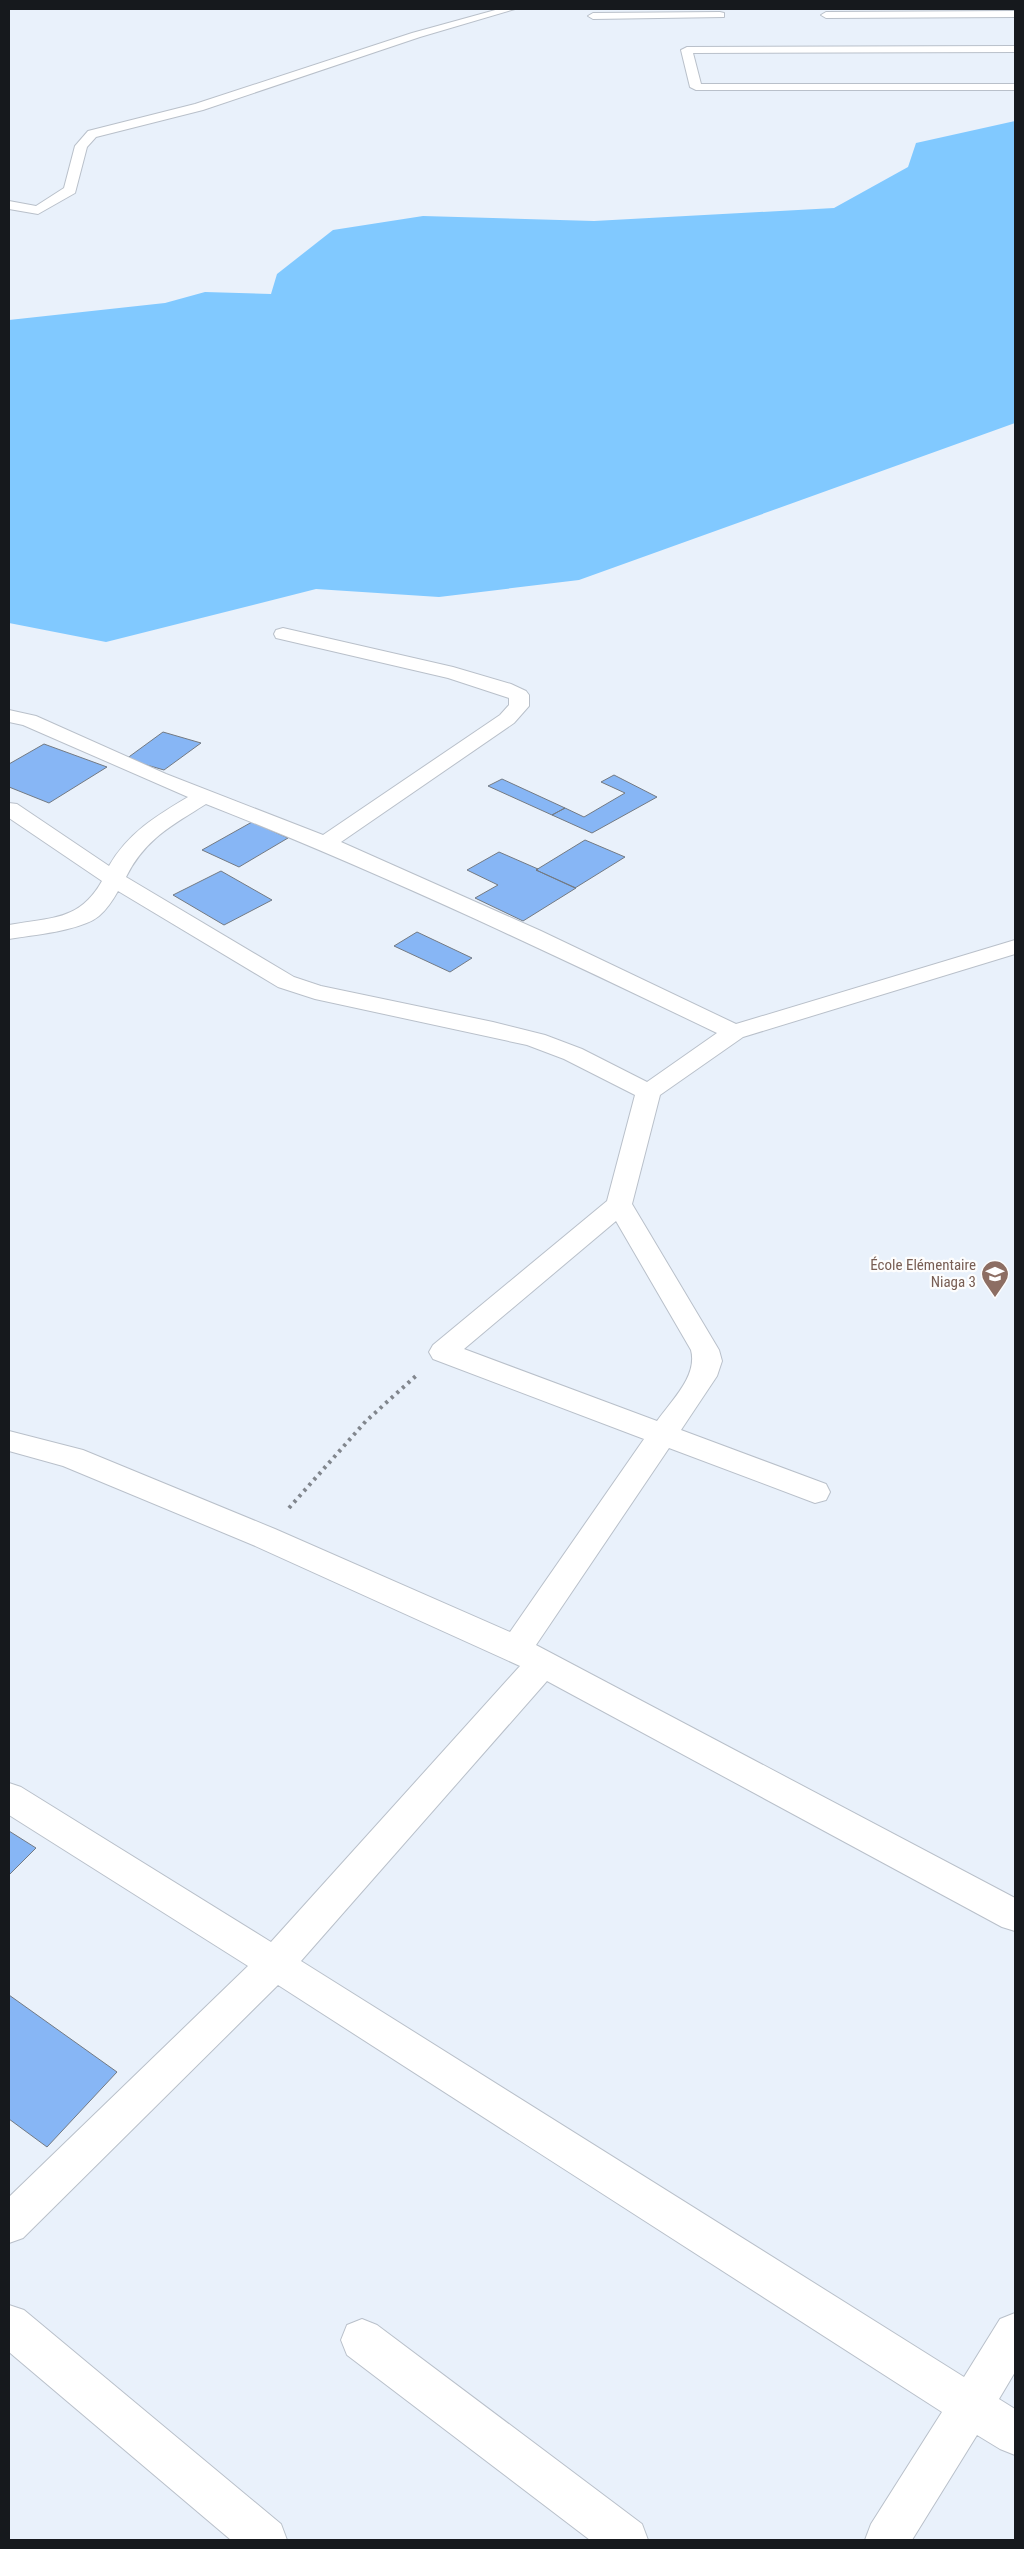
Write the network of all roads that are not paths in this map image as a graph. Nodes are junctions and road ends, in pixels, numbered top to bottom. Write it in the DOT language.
graph roads {
  1 [pos="510,9"];
  2 [pos="1015,14"];
  3 [pos="594,16"];
  4 [pos="721,16"];
  5 [pos="827,16"];
  6 [pos="966,49"];
  7 [pos="1015,49"];
  8 [pos="985,87"];
  9 [pos="1015,87"];
  10 [pos="9,205"];
  11 [pos="38,210"];
  12 [pos="16,219"];
  13 [pos="283,634"];
  14 [pos="9,716"];
  15 [pos="205,795"];
  16 [pos="9,809"];
  17 [pos="325,843"];
  18 [pos="115,880"];
  19 [pos="9,932"];
  20 [pos="1015,948"];
  21 [pos="734,1032"];
  22 [pos="648,1092"];
  23 [pos="619,1204"];
  24 [pos="664,1434"];
  25 [pos="9,1441"];
  26 [pos="815,1492"];
  27 [pos="530,1656"];
  28 [pos="9,1797"];
  29 [pos="1015,1916"];
  30 [pos="276,1964"];
  31 [pos="9,2224"];
  32 [pos="9,2325"];
  33 [pos="1015,2334"];
  34 [pos="362,2340"];
  35 [pos="972,2407"];
  36 [pos="1015,2434"];
  37 [pos="265,2540"];
  38 [pos="626,2540"];
  39 [pos="887,2540"];
  1 -- 11 [label="street"];
  2 -- 5 [label="street"];
  3 -- 4 [label="street"];
  6 -- 7 [label="street"];
  6 -- 8 [label="street"];
  6 -- 8 [label="street"];
  8 -- 9 [label="street"];
  10 -- 11 [label="street"];
  11 -- 12 [label="street"];
  13 -- 17 [label="street"];
  14 -- 15 [label="street"];
  15 -- 17 [label="street"];
  15 -- 18 [label="street"];
  16 -- 18 [label="street"];
  17 -- 21 [label="street"];
  18 -- 19 [label="street"];
  18 -- 22 [label="street"];
  20 -- 21 [label="street"];
  21 -- 22 [label="street"];
  22 -- 23 [label="street"];
  23 -- 24 [label="street"];
  23 -- 24 [label="street"];
  24 -- 26 [label="street"];
  24 -- 27 [label="street"];
  25 -- 27 [label="street"];
  27 -- 29 [label="street"];
  27 -- 30 [label="street"];
  28 -- 30 [label="street"];
  30 -- 31 [label="street"];
  30 -- 35 [label="street"];
  32 -- 37 [label="street"];
  33 -- 35 [label="street"];
  34 -- 38 [label="street"];
  35 -- 36 [label="street"];
  35 -- 39 [label="street"];
}
